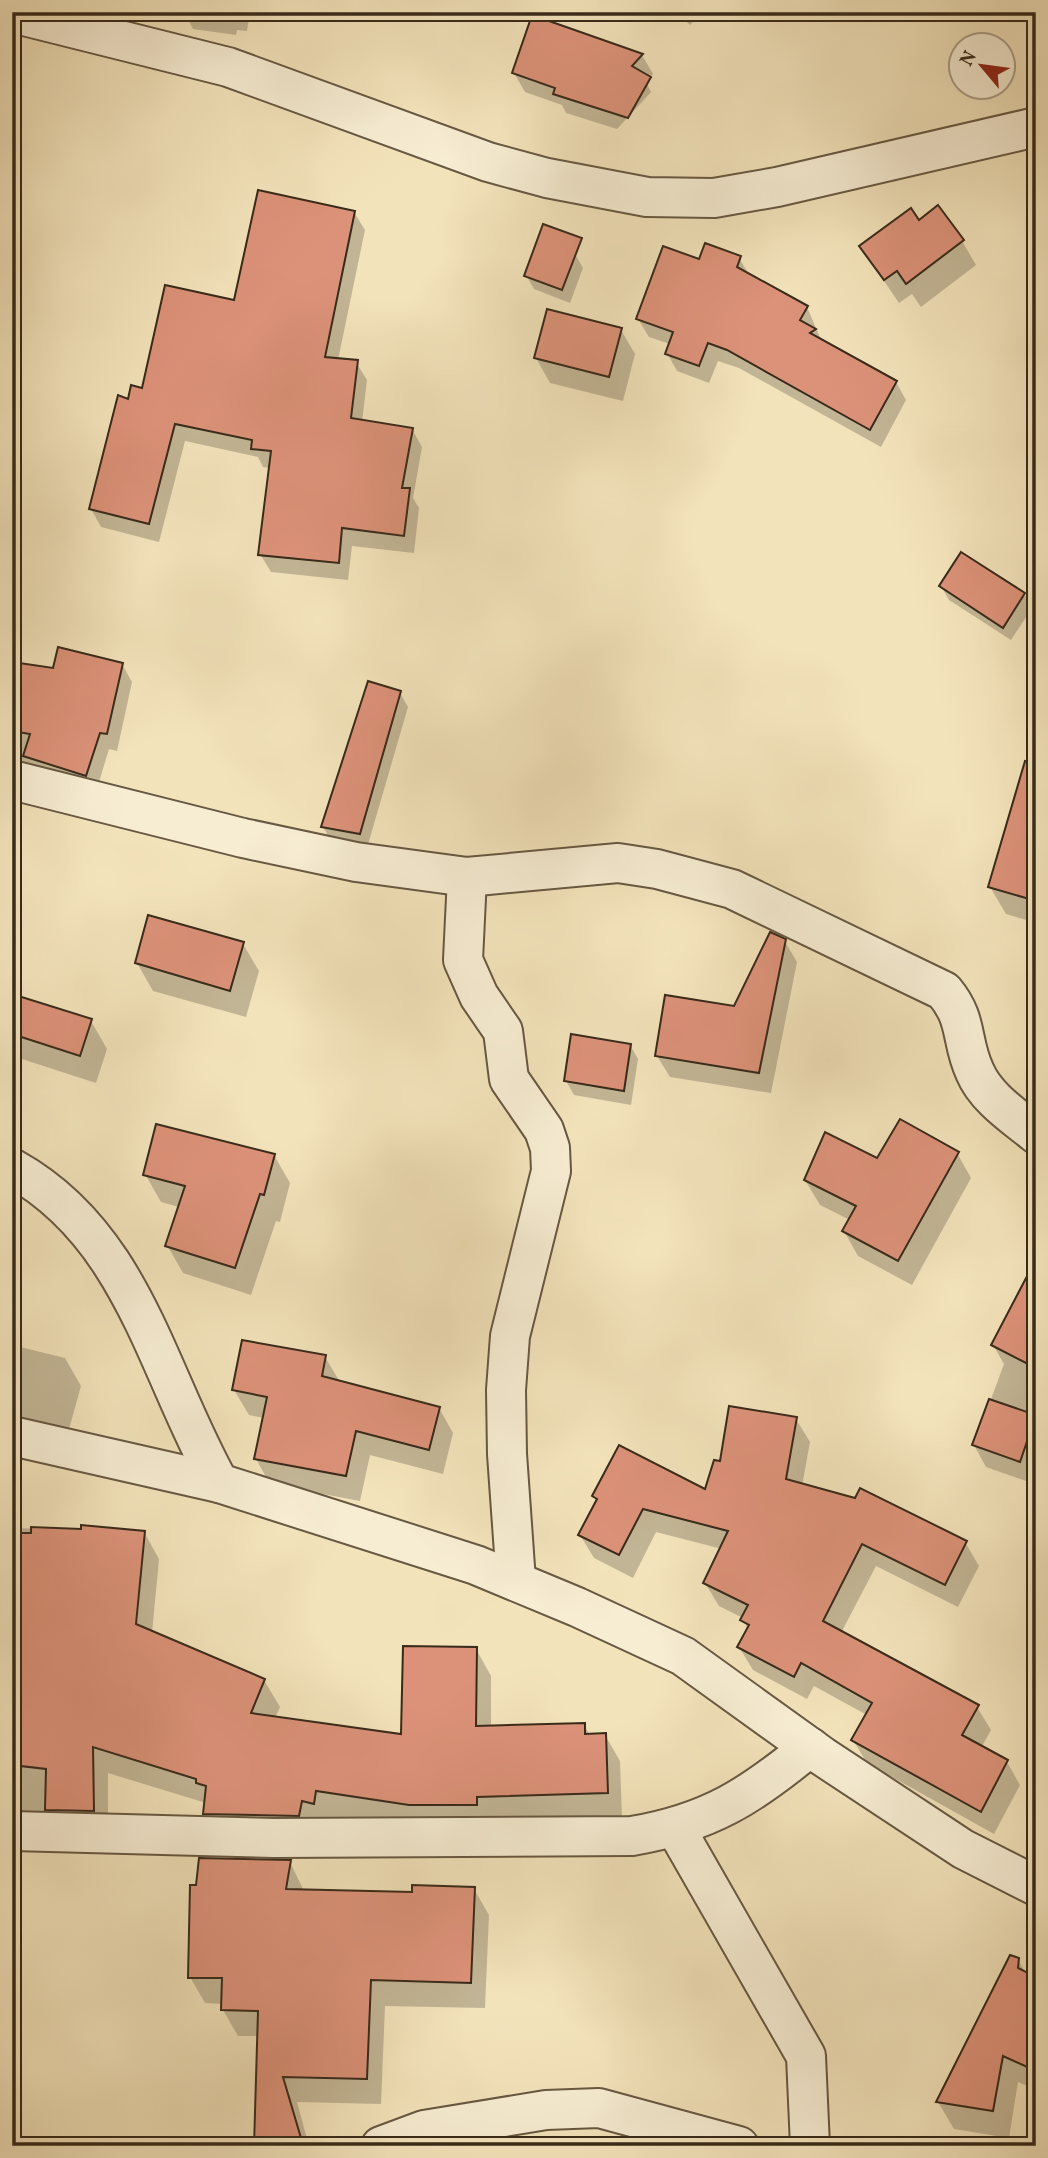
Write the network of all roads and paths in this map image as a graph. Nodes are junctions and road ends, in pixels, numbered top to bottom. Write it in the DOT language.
graph roads {
  1 [pos="12,12"];
  2 [pos="1036,127"];
  3 [pos="12,780"];
  4 [pos="467,877"];
  5 [pos="1036,1134"];
  6 [pos="12,1168"];
  7 [pos="12,1436"];
  8 [pos="219,1483"];
  9 [pos="516,1581"];
  10 [pos="810,1747"];
  11 [pos="676,1829"];
  12 [pos="12,1831"];
  13 [pos="1036,1886"];
  14 [pos="381,2146"];
  15 [pos="739,2146"];
  16 [pos="810,2146"];
  1 -- 2 [label="street"];
  3 -- 4 [label="street"];
  4 -- 5 [label="street"];
  4 -- 9 [label="street"];
  6 -- 8 [label="street"];
  7 -- 8 [label="street"];
  8 -- 9 [label="street"];
  9 -- 10 [label="street"];
  10 -- 11 [label="street"];
  10 -- 13 [label="street"];
  11 -- 12 [label="street"];
  11 -- 16 [label="street"];
  14 -- 15 [label="street"];
}
